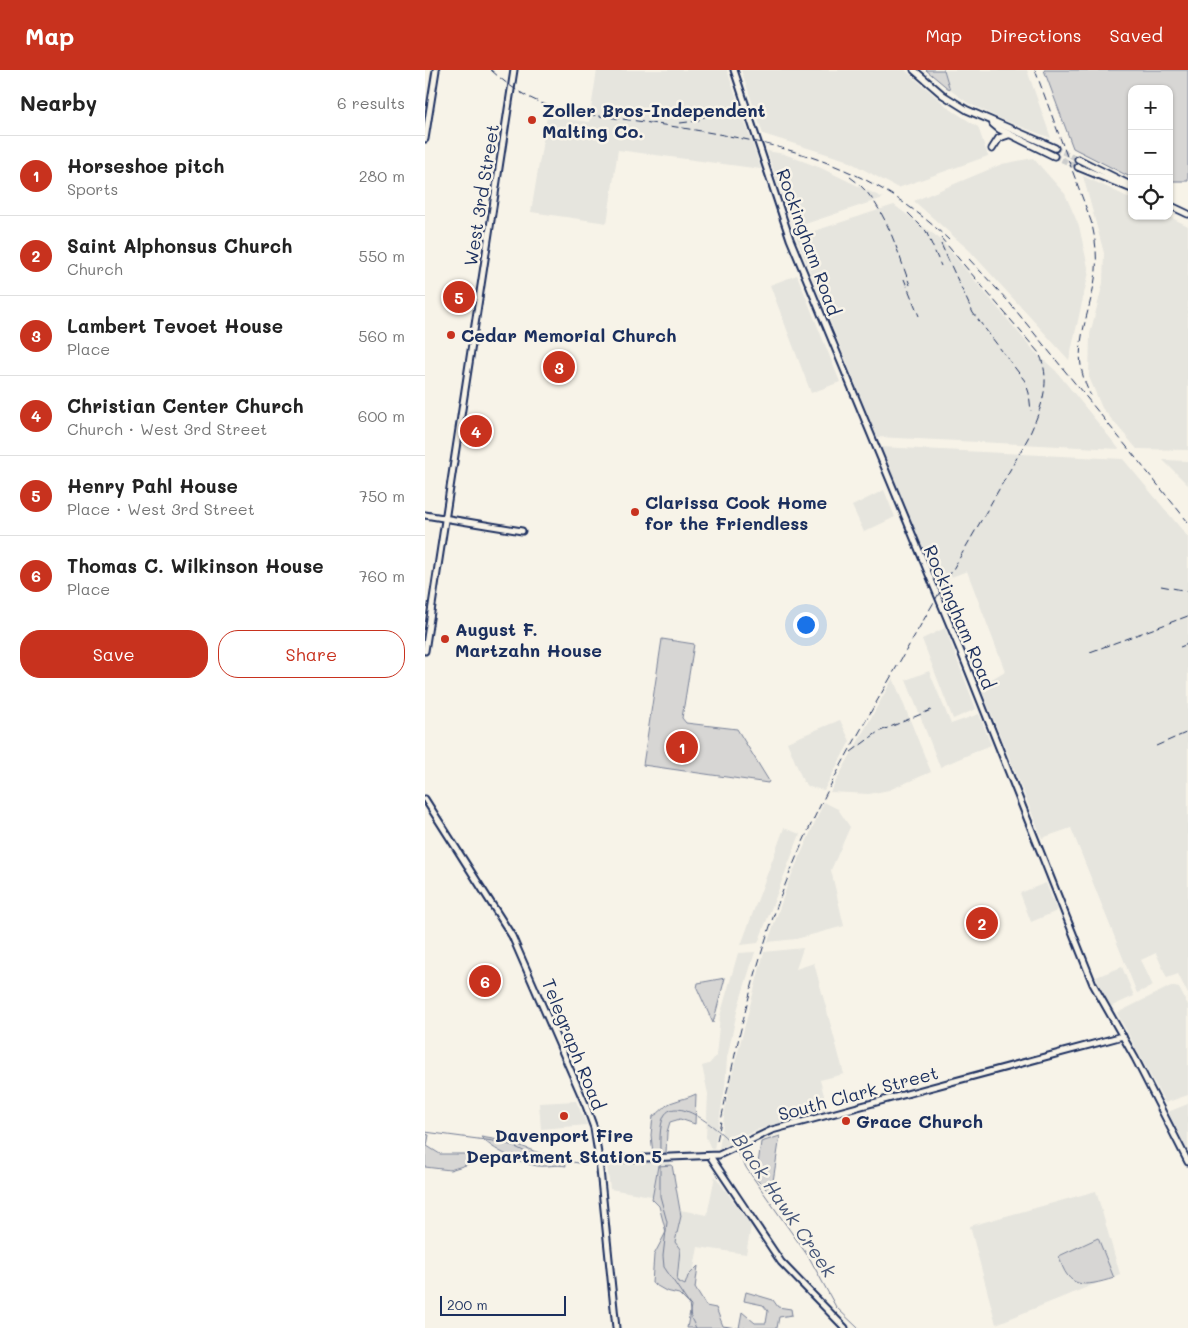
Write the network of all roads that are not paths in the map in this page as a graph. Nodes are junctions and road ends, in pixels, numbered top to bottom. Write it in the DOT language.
graph roads {
  1 [pos="435,70"];
  2 [pos="514,70"];
  3 [pos="734,70"];
  4 [pos="914,70"];
  5 [pos="993,124"];
  6 [pos="1010,135"];
  7 [pos="425,139"];
  8 [pos="992,148"];
  9 [pos="1055,148"];
  10 [pos="1054,156"];
  11 [pos="1078,159"];
  12 [pos="1078,167"];
  13 [pos="1128,186"];
  14 [pos="1128,186"];
  15 [pos="1173,207"];
  16 [pos="1188,214"];
  17 [pos="425,515"];
  18 [pos="445,519"];
  19 [pos="522,531"];
  20 [pos="425,651"];
  21 [pos="425,799"];
  22 [pos="1123,1036"];
  23 [pos="710,1156"];
  24 [pos="599,1160"];
  25 [pos="1188,1162"];
  26 [pos="616,1328"];
  27 [pos="845,1328"];
  1 -- 7 [label="street"];
  2 -- 18 [label="street, West 3rd Street"];
  3 -- 22 [label="street, Rockingham Road"];
  4 -- 5 [label="main road"];
  5 -- 6 [label="main road"];
  5 -- 9 [label="main road"];
  6 -- 8 [label="main road"];
  6 -- 10 [label="main road"];
  11 -- 13 [label="main road"];
  12 -- 14 [label="main road"];
  15 -- 16 [label="main road"];
  17 -- 18 [label="street"];
  18 -- 19 [label="street"];
  18 -- 20 [label="street, West 3rd Street"];
  21 -- 24 [label="street, Telegraph Road"];
  22 -- 23 [label="street, South Clark Street"];
  22 -- 25 [label="street, Rockingham Road"];
  23 -- 24 [label="street, South Clark Street"];
  23 -- 27 [label="street"];
  24 -- 26 [label="street, Telegraph Road"];
}
